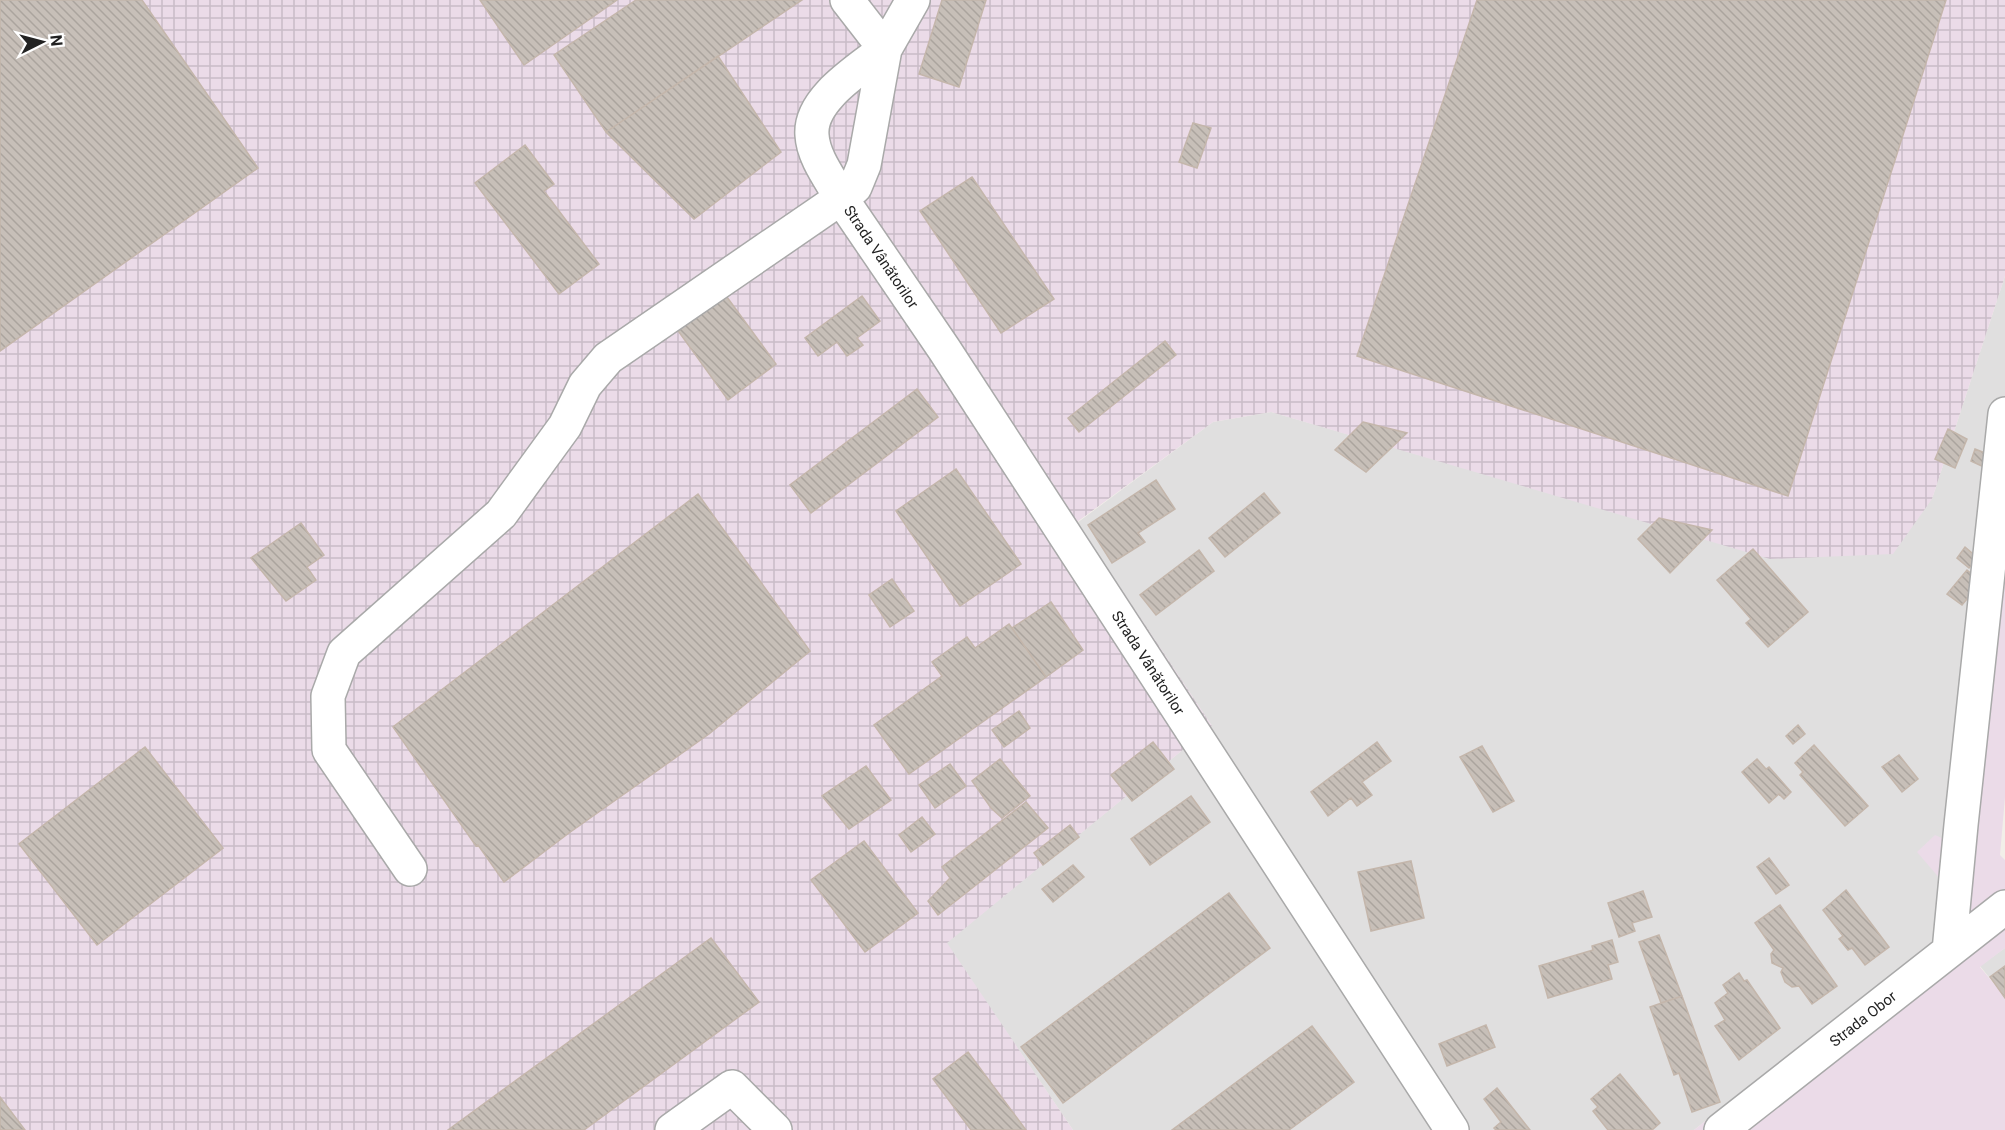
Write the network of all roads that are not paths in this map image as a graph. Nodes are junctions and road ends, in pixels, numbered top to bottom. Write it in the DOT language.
graph roads {
  1 [pos="847,0"];
  2 [pos="913,0"];
  3 [pos="885,49"];
  4 [pos="841,198"];
  5 [pos="2005,414"];
  6 [pos="410,869"];
  7 [pos="2005,907"];
  8 [pos="1949,951"];
  9 [pos="672,1130"];
  10 [pos="775,1130"];
  11 [pos="1452,1130"];
  12 [pos="1720,1130"];
  1 -- 3 [label="street"];
  2 -- 3 [label="street, Strada Vânătorilor"];
  3 -- 4 [label="street, Strada Vânătorilor"];
  3 -- 4 [label="street, Strada Vânătorilor"];
  4 -- 6 [label="street"];
  4 -- 11 [label="street, Strada Vânătorilor"];
  5 -- 8 [label="street"];
  7 -- 8 [label="street, Strada Obor"];
  8 -- 12 [label="street, Strada Obor"];
  9 -- 10 [label="street"];
}
